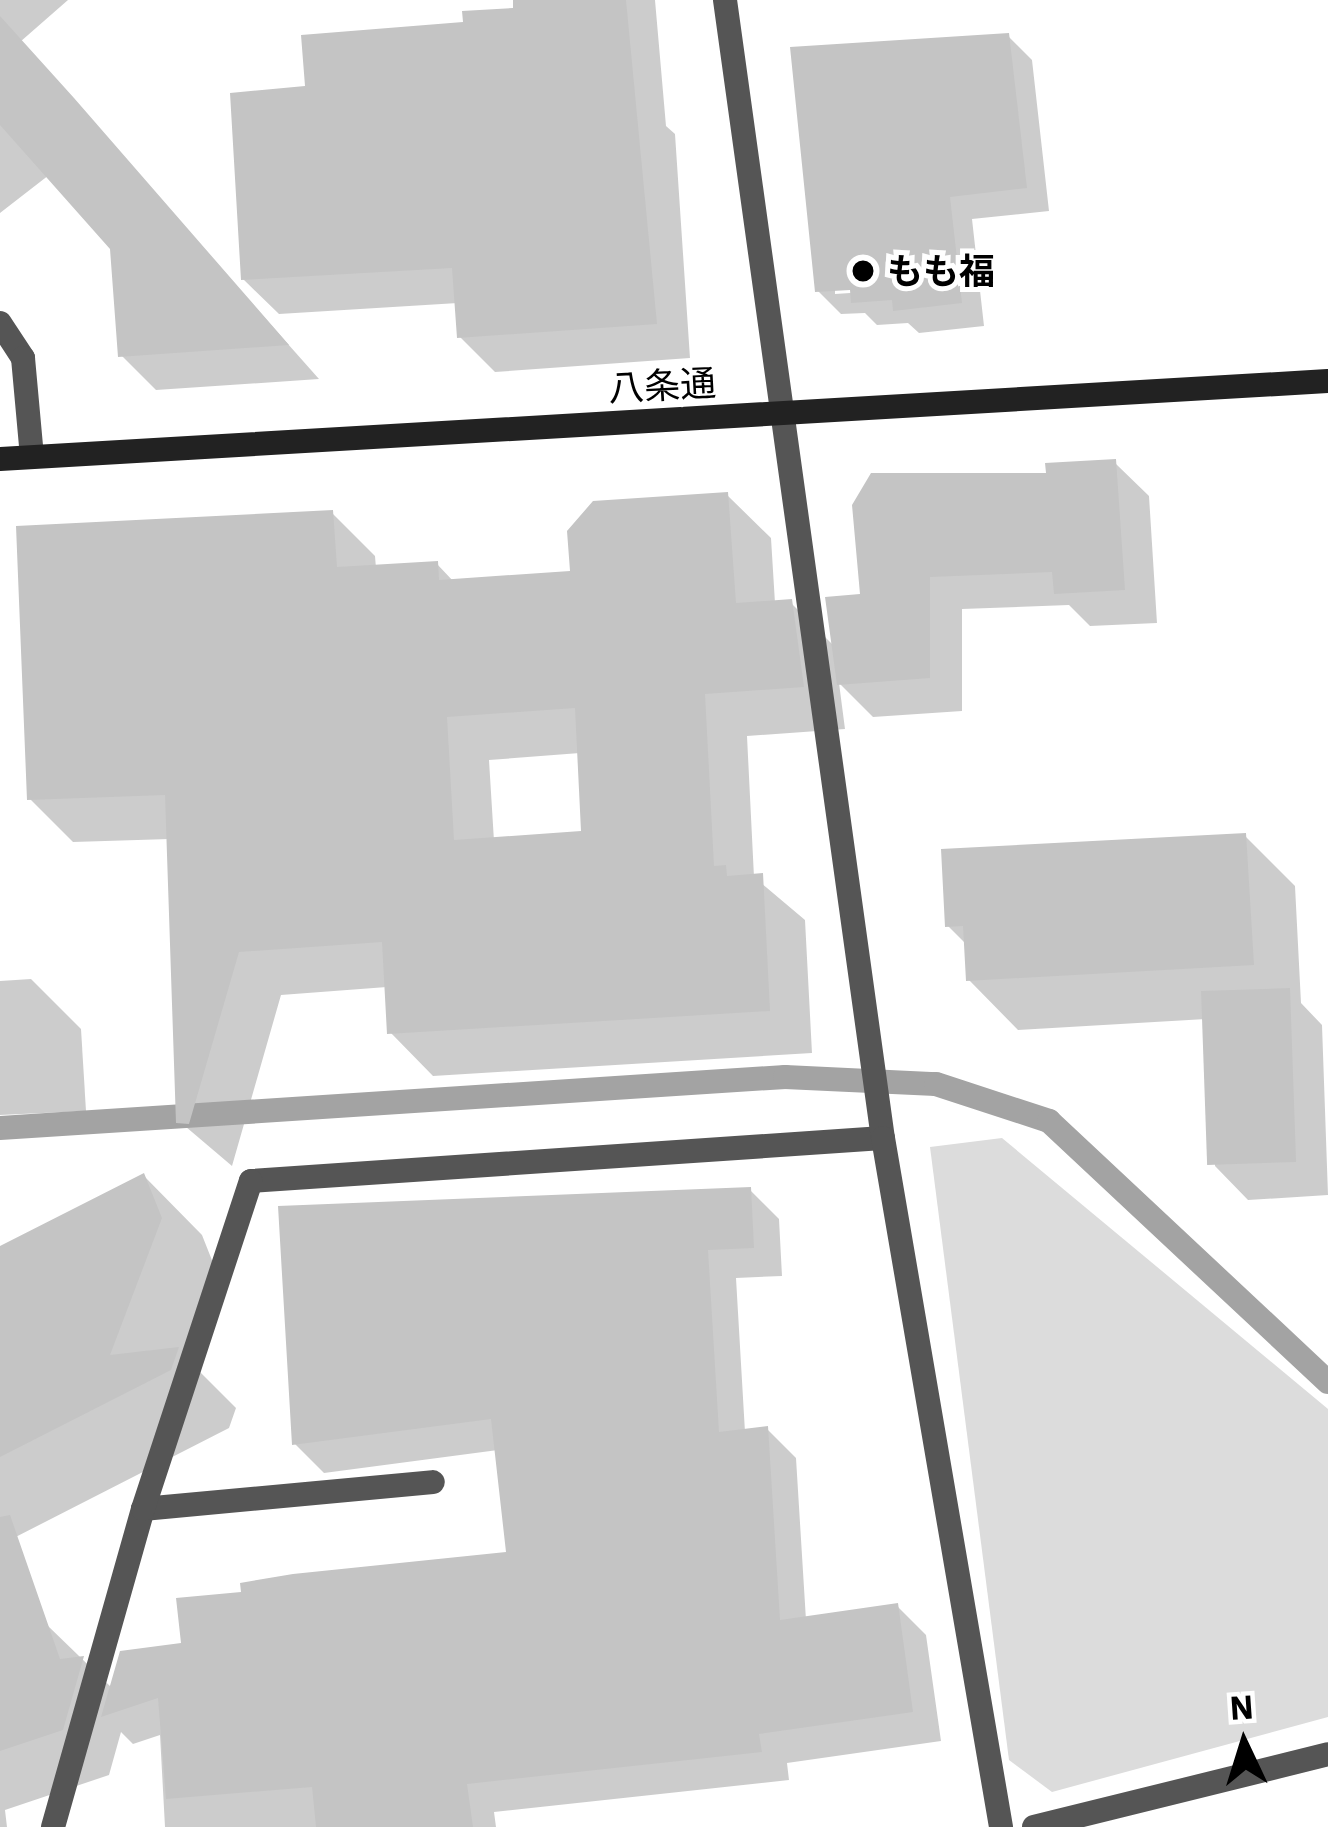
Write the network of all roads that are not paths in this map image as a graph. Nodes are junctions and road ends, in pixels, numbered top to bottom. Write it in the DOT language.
graph roads {
  1 [pos="725,0"];
  2 [pos="0,323"];
  3 [pos="1328,381"];
  4 [pos="786,413"];
  5 [pos="32,457"];
  6 [pos="0,459"];
  7 [pos="883,1138"];
  8 [pos="433,1482"];
  9 [pos="143,1509"];
  10 [pos="1328,1754"];
  11 [pos="52,1827"];
  12 [pos="1001,1827"];
  13 [pos="1034,1827"];
  1 -- 4 [label="street"];
  2 -- 5 [label="street"];
  3 -- 4 [label="main road, 八条通"];
  4 -- 5 [label="main road, 八条通"];
  4 -- 7 [label="street"];
  5 -- 6 [label="main road, 八条通"];
  7 -- 9 [label="street"];
  7 -- 12 [label="street"];
  8 -- 9 [label="street"];
  9 -- 11 [label="street"];
  10 -- 13 [label="street"];
}
